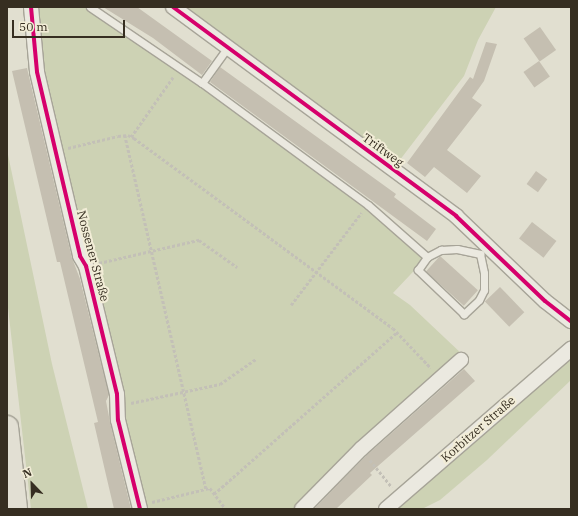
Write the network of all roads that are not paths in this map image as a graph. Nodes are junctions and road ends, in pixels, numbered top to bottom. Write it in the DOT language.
graph roads {
  1 [pos="31,7"];
  2 [pos="90,7"];
  3 [pos="173,7"];
  4 [pos="228,47"];
  5 [pos="202,83"];
  6 [pos="484,250"];
  7 [pos="427,257"];
  8 [pos="571,321"];
  9 [pos="571,349"];
  10 [pos="461,360"];
  11 [pos="7,427"];
  12 [pos="140,507"];
  13 [pos="16,509"];
  14 [pos="302,509"];
  15 [pos="386,509"];
  1 -- 12 [label="street, Nossener Straße"];
  2 -- 5 [label="lane"];
  3 -- 4 [label="street, Triftweg"];
  4 -- 5 [label="lane"];
  4 -- 6 [label="street, Triftweg"];
  5 -- 7 [label="lane"];
  6 -- 7 [label="lane"];
  6 -- 7 [label="lane"];
  6 -- 8 [label="street, Triftweg"];
  9 -- 15 [label="street, Korbitzer Straße"];
  10 -- 14 [label="street"];
  11 -- 13 [label="main road"];
}
